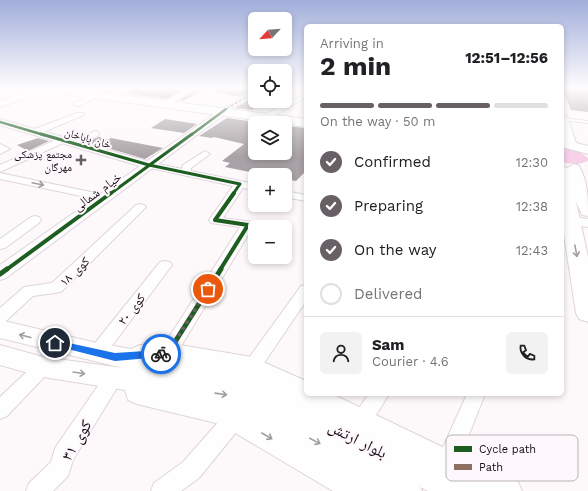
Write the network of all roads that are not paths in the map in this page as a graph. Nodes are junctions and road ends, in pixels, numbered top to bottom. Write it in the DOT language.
graph roads {
  1 [pos="224,111"];
  2 [pos="276,111"];
  3 [pos="270,114"];
  4 [pos="80,115"];
  5 [pos="304,119"];
  6 [pos="564,119"];
  7 [pos="0,122"];
  8 [pos="588,122"];
  9 [pos="304,123"];
  10 [pos="35,132"];
  11 [pos="564,132"];
  12 [pos="95,134"];
  13 [pos="62,140"];
  14 [pos="74,144"];
  15 [pos="566,144"];
  16 [pos="0,147"];
  17 [pos="588,150"];
  18 [pos="0,151"];
  19 [pos="206,154"];
  20 [pos="0,159"];
  21 [pos="11,163"];
  22 [pos="149,165"];
  23 [pos="0,169"];
  24 [pos="572,169"];
  25 [pos="183,173"];
  26 [pos="0,176"];
  27 [pos="240,184"];
  28 [pos="248,186"];
  29 [pos="292,195"];
  30 [pos="105,198"];
  31 [pos="304,198"];
  32 [pos="140,207"];
  33 [pos="588,212"];
  34 [pos="35,220"];
  35 [pos="573,221"];
  36 [pos="0,245"];
  37 [pos="165,265"];
  38 [pos="0,274"];
  39 [pos="304,295"];
  40 [pos="588,313"];
  41 [pos="0,317"];
  42 [pos="0,330"];
  43 [pos="168,353"];
  44 [pos="0,355"];
  45 [pos="43,367"];
  46 [pos="106,368"];
  47 [pos="246,394"];
  48 [pos="379,396"];
  49 [pos="475,396"];
  50 [pos="0,410"];
  51 [pos="360,422"];
  52 [pos="459,435"];
  53 [pos="446,465"];
  54 [pos="483,481"];
  55 [pos="37,491"];
  56 [pos="162,491"];
  57 [pos="363,491"];
  58 [pos="406,491"];
  59 [pos="461,491"];
  60 [pos="506,491"];
  1 -- 3 [label="main road"];
  1 -- 9 [label="main road"];
  1 -- 22 [label="street, خیام شمالی"];
  2 -- 3 [label="street"];
  3 -- 5 [label="main road"];
  4 -- 10 [label="street"];
  6 -- 8 [label="lane"];
  7 -- 10 [label="street, خان باباخان"];
  10 -- 13 [label="street, خان باباخان"];
  11 -- 15 [label="main road"];
  12 -- 14 [label="street"];
  13 -- 14 [label="street, خان باباخان"];
  13 -- 21 [label="street"];
  14 -- 22 [label="street, خان باباخان"];
  15 -- 17 [label="main road"];
  16 -- 18 [label="street"];
  19 -- 25 [label="street"];
  20 -- 21 [label="street"];
  21 -- 23 [label="street"];
  22 -- 25 [label="street"];
  22 -- 30 [label="street, خیام شمالی"];
  24 -- 33 [label="main road"];
  24 -- 35 [label="main road"];
  25 -- 27 [label="street"];
  26 -- 30 [label="street, one-way"];
  27 -- 28 [label="street"];
  27 -- 43 [label="street"];
  29 -- 31 [label="street"];
  30 -- 38 [label="street, خیام شمالی"];
  32 -- 41 [label="street, کوی ۱۸"];
  34 -- 36 [label="street"];
  35 -- 40 [label="main road, one-way"];
  37 -- 46 [label="street, کوی ۲۰"];
  39 -- 47 [label="street"];
  46 -- 42 [label="main road, one-way"];
  43 -- 46 [label="main road"];
  43 -- 47 [label="main road"];
  44 -- 45 [label="main road"];
  45 -- 46 [label="main road, one-way"];
  45 -- 50 [label="street"];
  47 -- 46 [label="main road, one-way"];
  46 -- 47 [label="main road"];
  46 -- 55 [label="street, کوی ۳۱"];
  47 -- 51 [label="main road"];
  47 -- 56 [label="street"];
  47 -- 57 [label="main road, one-way"];
  47 -- 58 [label="main road, بلوار ارتش, one-way"];
  47 -- 59 [label="main road, بلوار ارتش"];
  48 -- 51 [label="street"];
  49 -- 52 [label="street"];
  51 -- 53 [label="main road"];
  54 -- 60 [label="main road"];
}
